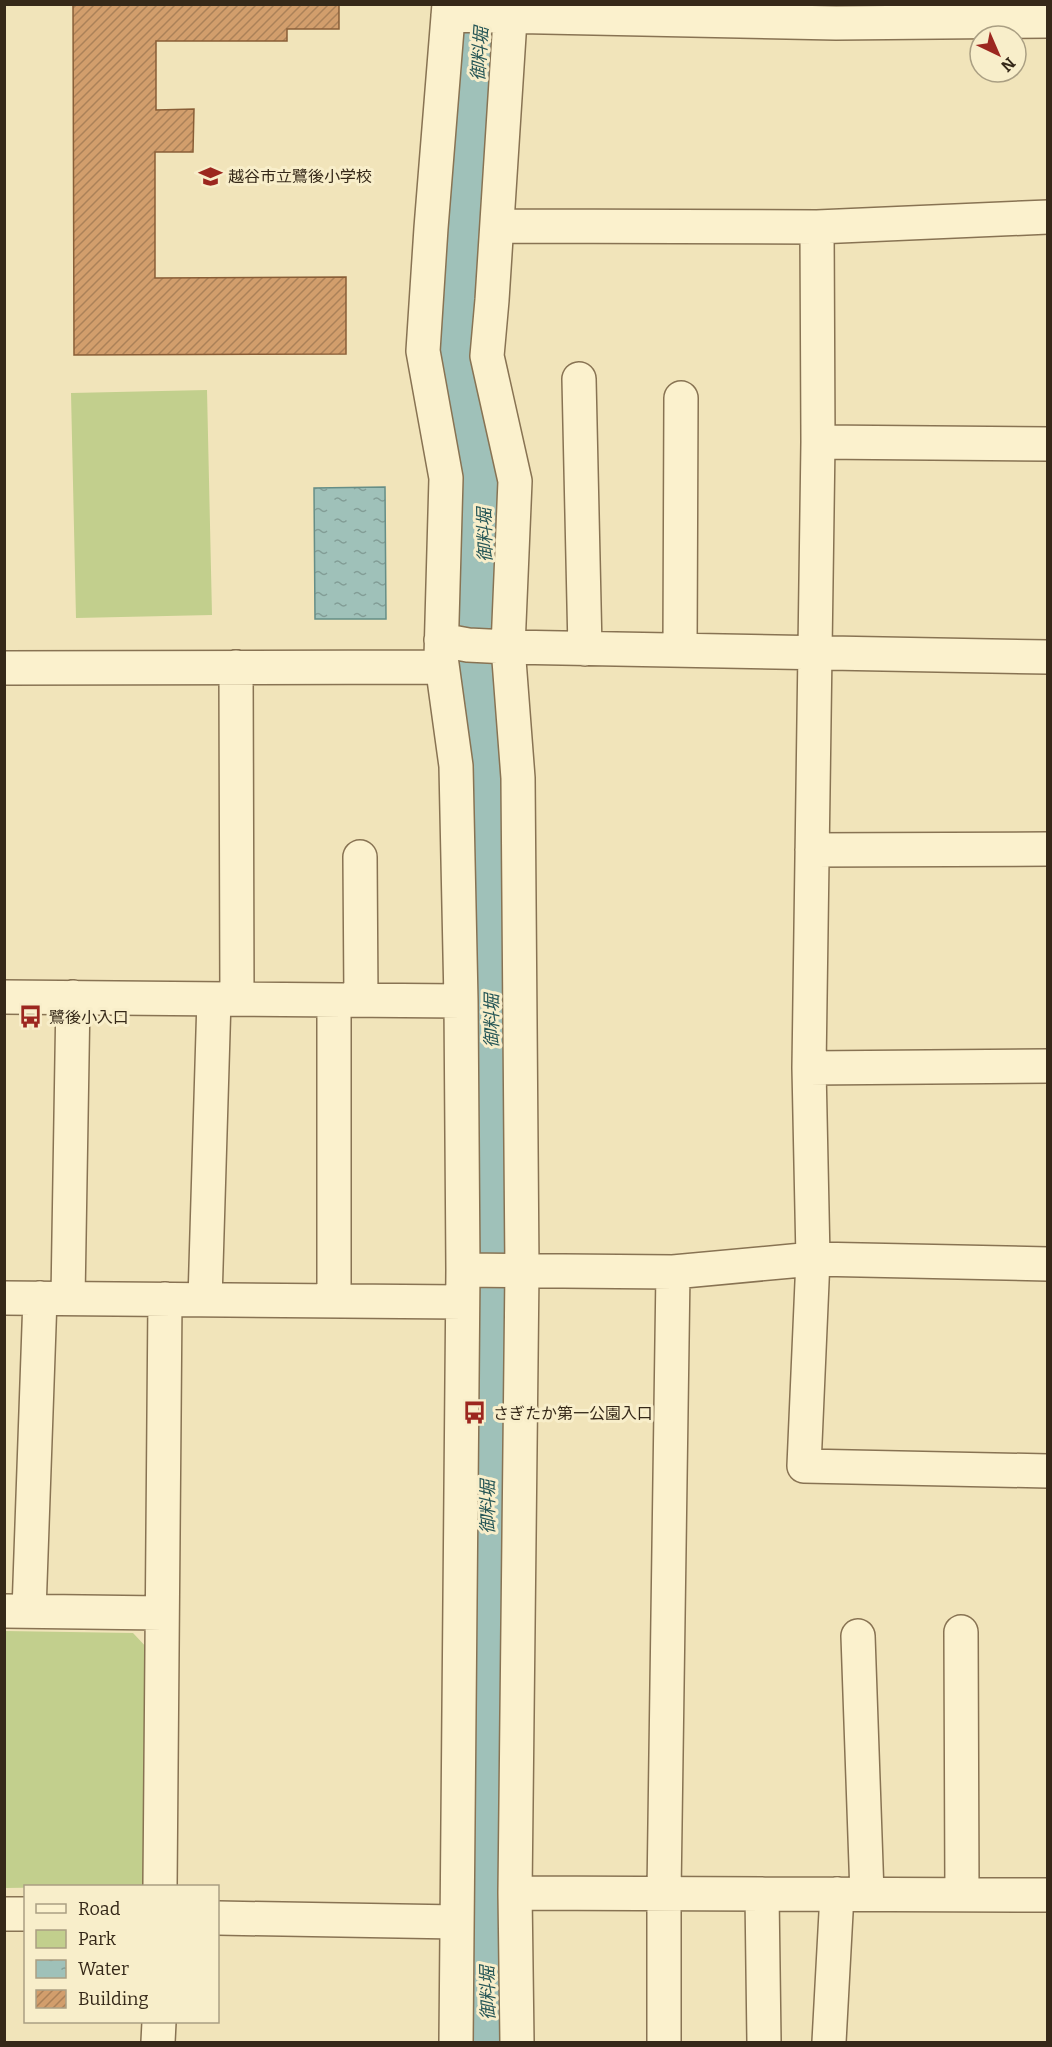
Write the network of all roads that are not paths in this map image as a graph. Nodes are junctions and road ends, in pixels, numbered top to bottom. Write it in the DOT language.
graph roads {
  1 [pos="453,12"];
  2 [pos="507,12"];
  3 [pos="836,14"];
  4 [pos="1047,21"];
  5 [pos="1047,217"];
  6 [pos="497,226"];
  7 [pos="817,227"];
  8 [pos="579,379"];
  9 [pos="681,398"];
  10 [pos="818,442"];
  11 [pos="1047,444"];
  12 [pos="504,647"];
  13 [pos="585,649"];
  14 [pos="680,650"];
  15 [pos="450,651"];
  16 [pos="815,652"];
  17 [pos="1047,657"];
  18 [pos="236,667"];
  19 [pos="4,668"];
  20 [pos="1047,849"];
  21 [pos="812,850"];
  22 [pos="360,857"];
  23 [pos="4,997"];
  24 [pos="73,997"];
  25 [pos="226,999"];
  26 [pos="348,1000"];
  27 [pos="461,1001"];
  28 [pos="1047,1066"];
  29 [pos="809,1068"];
  30 [pos="813,1259"];
  31 [pos="1047,1264"];
  32 [pos="468,1270"];
  33 [pos="516,1270"];
  34 [pos="673,1272"];
  35 [pos="4,1298"];
  36 [pos="54,1298"];
  37 [pos="165,1299"];
  38 [pos="205,1300"];
  39 [pos="334,1301"];
  40 [pos="462,1302"];
  41 [pos="1047,1471"];
  42 [pos="17,1611"];
  43 [pos="162,1613"];
  44 [pos="961,1632"];
  45 [pos="858,1636"];
  46 [pos="160,1885"];
  47 [pos="515,1893"];
  48 [pos="664,1893"];
  49 [pos="762,1894"];
  50 [pos="852,1894"];
  51 [pos="962,1895"];
  52 [pos="1047,1895"];
  53 [pos="4,1914"];
  54 [pos="24,1914"];
  55 [pos="219,1918"];
  56 [pos="457,1922"];
  57 [pos="159,2023"];
  58 [pos="158,2043"];
  59 [pos="456,2043"];
  60 [pos="517,2043"];
  61 [pos="664,2043"];
  62 [pos="764,2043"];
  63 [pos="829,2043"];
  1 -- 2 [label="street"];
  1 -- 15 [label="street"];
  2 -- 3 [label="street"];
  2 -- 6 [label="street"];
  3 -- 4 [label="street"];
  5 -- 7 [label="street"];
  6 -- 7 [label="street"];
  6 -- 12 [label="street"];
  7 -- 10 [label="street"];
  8 -- 13 [label="street"];
  9 -- 14 [label="street"];
  10 -- 11 [label="street"];
  10 -- 16 [label="street"];
  12 -- 13 [label="street"];
  12 -- 15 [label="street"];
  12 -- 33 [label="street"];
  13 -- 14 [label="street"];
  14 -- 16 [label="street"];
  15 -- 18 [label="street"];
  15 -- 27 [label="street"];
  16 -- 17 [label="street"];
  16 -- 21 [label="street"];
  18 -- 19 [label="street"];
  18 -- 25 [label="street"];
  20 -- 21 [label="street"];
  21 -- 29 [label="street"];
  22 -- 26 [label="street"];
  23 -- 24 [label="street"];
  24 -- 25 [label="street"];
  24 -- 36 [label="street"];
  25 -- 26 [label="street"];
  25 -- 38 [label="street"];
  26 -- 27 [label="street"];
  26 -- 39 [label="street"];
  27 -- 32 [label="street"];
  28 -- 29 [label="street"];
  29 -- 30 [label="street"];
  30 -- 31 [label="street"];
  30 -- 34 [label="street"];
  30 -- 41 [label="street"];
  32 -- 33 [label="street"];
  32 -- 40 [label="street"];
  33 -- 34 [label="street"];
  33 -- 47 [label="street"];
  34 -- 48 [label="street"];
  35 -- 36 [label="street"];
  36 -- 37 [label="street"];
  36 -- 42 [label="street"];
  37 -- 38 [label="street"];
  37 -- 43 [label="street"];
  38 -- 39 [label="street"];
  39 -- 40 [label="street"];
  40 -- 56 [label="street"];
  42 -- 43 [label="street"];
  43 -- 46 [label="street"];
  44 -- 51 [label="street"];
  45 -- 50 [label="street"];
  47 -- 48 [label="street"];
  47 -- 60 [label="street"];
  48 -- 49 [label="street"];
  48 -- 61 [label="street"];
  49 -- 50 [label="street"];
  49 -- 62 [label="street"];
  50 -- 51 [label="street"];
  50 -- 63 [label="street"];
  51 -- 52 [label="street"];
  53 -- 54 [label="street"];
  55 -- 56 [label="street"];
  56 -- 59 [label="street"];
  57 -- 58 [label="street"];
}
